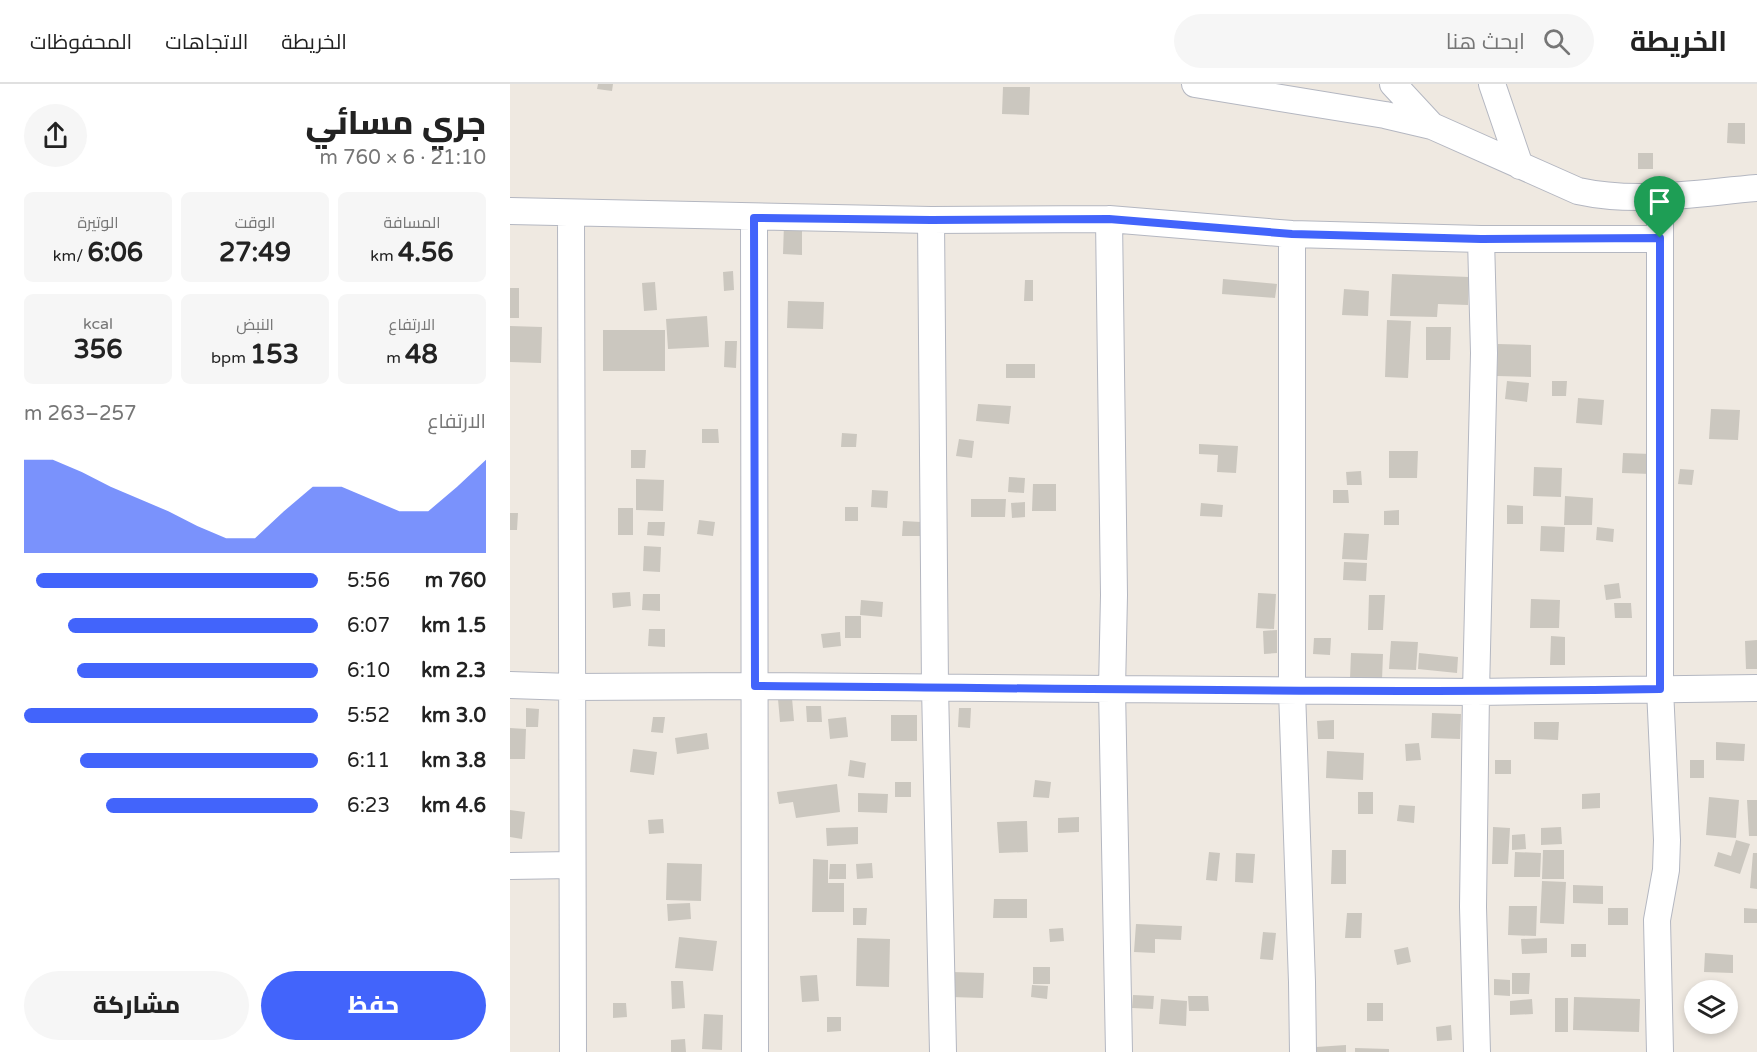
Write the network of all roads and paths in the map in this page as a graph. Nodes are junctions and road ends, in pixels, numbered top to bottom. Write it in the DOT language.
graph roads {
  1 [pos="1195,84"];
  2 [pos="1393,84"];
  3 [pos="1492,84"];
  4 [pos="1432,126"];
  5 [pos="1520,166"];
  6 [pos="1757,188"];
  7 [pos="1660,197"];
  8 [pos="510,211"];
  9 [pos="571,213"];
  10 [pos="754,218"];
  11 [pos="1109,219"];
  12 [pos="931,220"];
  13 [pos="1292,234"];
  14 [pos="1660,238"];
  15 [pos="1481,239"];
  16 [pos="510,685"];
  17 [pos="755,686"];
  18 [pos="571,687"];
  19 [pos="935,687"];
  20 [pos="1757,688"];
  21 [pos="1112,689"];
  22 [pos="1660,689"];
  23 [pos="1292,692"];
  24 [pos="1476,692"];
  25 [pos="572,865"];
  26 [pos="510,866"];
  27 [pos="573,1052"];
  28 [pos="755,1052"];
  29 [pos="943,1052"];
  30 [pos="1119,1052"];
  31 [pos="1303,1052"];
  32 [pos="1477,1052"];
  33 [pos="1660,1052"];
  1 -- 4 [label="street"];
  2 -- 4 [label="street"];
  3 -- 5 [label="street"];
  4 -- 5 [label="street"];
  5 -- 7 [label="street"];
  6 -- 7 [label="street"];
  7 -- 14 [label="street"];
  8 -- 9 [label="street"];
  9 -- 10 [label="street"];
  9 -- 18 [label="street"];
  10 -- 12 [label="street"];
  10 -- 17 [label="street"];
  11 -- 12 [label="street"];
  11 -- 13 [label="street"];
  11 -- 21 [label="street"];
  12 -- 19 [label="street"];
  13 -- 15 [label="street"];
  13 -- 23 [label="street"];
  14 -- 15 [label="street"];
  14 -- 22 [label="street"];
  15 -- 24 [label="street"];
  16 -- 18 [label="street"];
  17 -- 18 [label="street"];
  17 -- 19 [label="street"];
  17 -- 28 [label="street"];
  18 -- 25 [label="street"];
  19 -- 21 [label="street"];
  19 -- 29 [label="street"];
  20 -- 22 [label="street"];
  21 -- 23 [label="street"];
  21 -- 30 [label="street"];
  22 -- 24 [label="street"];
  22 -- 33 [label="street"];
  23 -- 24 [label="street"];
  23 -- 31 [label="street"];
  24 -- 32 [label="street"];
  25 -- 26 [label="street"];
  25 -- 27 [label="street"];
}
